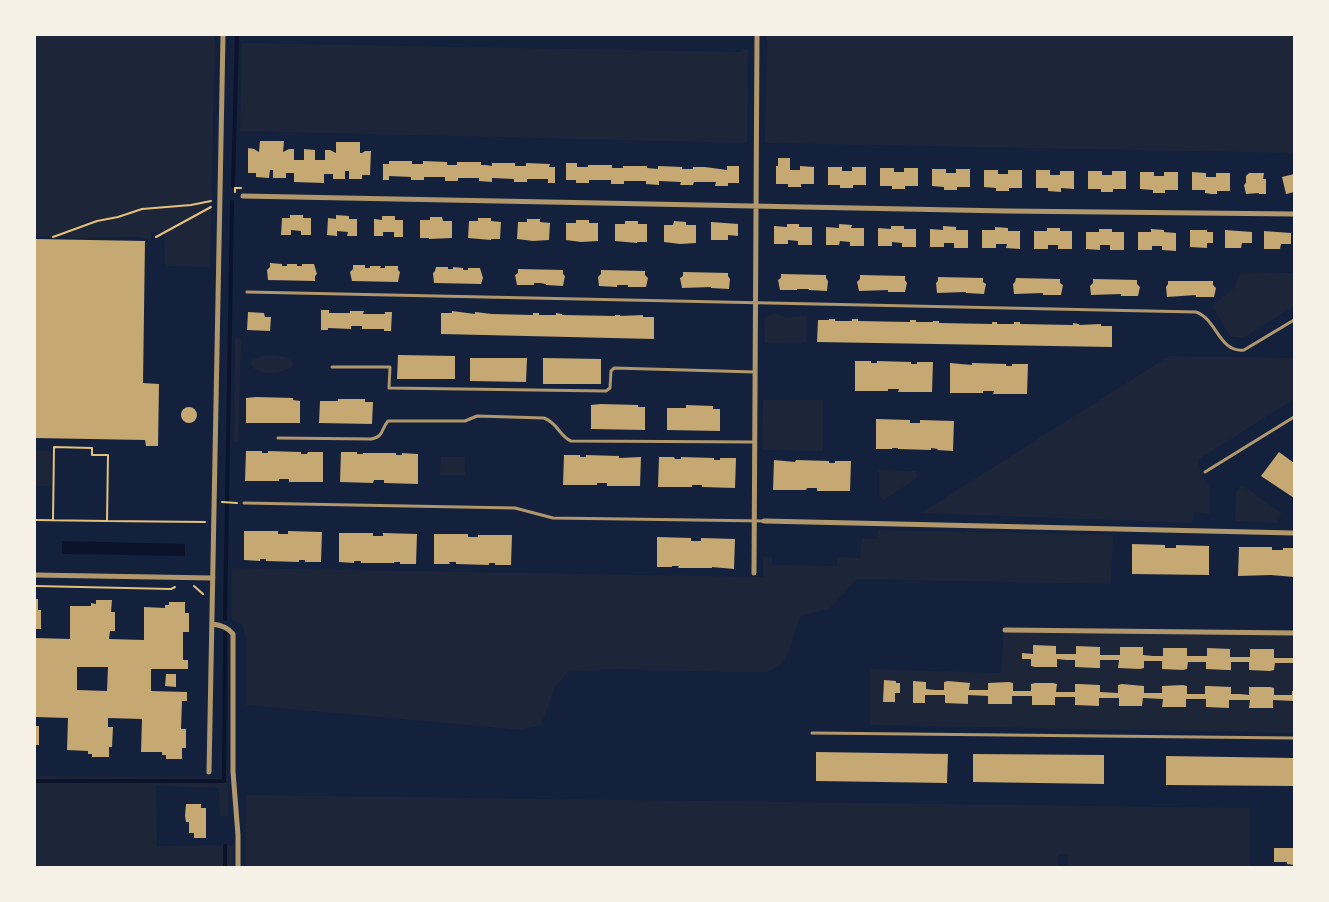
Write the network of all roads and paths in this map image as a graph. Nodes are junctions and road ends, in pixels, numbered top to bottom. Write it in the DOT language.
graph roads {
  1 [pos="224,35"];
  2 [pos="757,35"];
  3 [pos="243,196"];
  4 [pos="213,200"];
  5 [pos="756,205"];
  6 [pos="213,206"];
  7 [pos="1294,214"];
  8 [pos="53,237"];
  9 [pos="156,237"];
  10 [pos="247,292"];
  11 [pos="755,304"];
  12 [pos="1294,320"];
  13 [pos="332,367"];
  14 [pos="755,372"];
  15 [pos="1294,417"];
  16 [pos="278,438"];
  17 [pos="755,442"];
  18 [pos="1205,472"];
  19 [pos="220,502"];
  20 [pos="234,503"];
  21 [pos="244,503"];
  22 [pos="35,520"];
  23 [pos="53,520"];
  24 [pos="107,521"];
  25 [pos="754,521"];
  26 [pos="764,521"];
  27 [pos="208,522"];
  28 [pos="1294,533"];
  29 [pos="754,572"];
  30 [pos="35,574"];
  31 [pos="213,578"];
  32 [pos="178,584"];
  33 [pos="187,585"];
  34 [pos="35,586"];
  35 [pos="205,598"];
  36 [pos="212,624"];
  37 [pos="1004,630"];
  38 [pos="1294,633"];
  39 [pos="812,733"];
  40 [pos="1294,738"];
  41 [pos="209,772"];
  42 [pos="238,867"];
  1 -- 31 [label="street"];
  2 -- 5 [label="street"];
  3 -- 5 [label="street"];
  4 -- 8 [label="path"];
  5 -- 7 [label="street"];
  5 -- 11 [label="street"];
  6 -- 9 [label="path"];
  10 -- 11 [label="lane"];
  11 -- 12 [label="lane"];
  11 -- 14 [label="street"];
  13 -- 14 [label="lane"];
  14 -- 17 [label="street"];
  15 -- 18 [label="lane"];
  16 -- 17 [label="lane"];
  17 -- 25 [label="street"];
  19 -- 20 [label="path"];
  21 -- 25 [label="lane"];
  22 -- 23 [label="path"];
  23 -- 24 [label="path"];
  23 -- 24 [label="path"];
  24 -- 27 [label="path"];
  25 -- 26 [label="lane"];
  25 -- 29 [label="street"];
  26 -- 28 [label="street"];
  30 -- 31 [label="street"];
  31 -- 36 [label="street"];
  32 -- 34 [label="path"];
  33 -- 35 [label="path"];
  36 -- 41 [label="street"];
  36 -- 42 [label="street"];
  37 -- 38 [label="street"];
  39 -- 40 [label="lane"];
}
